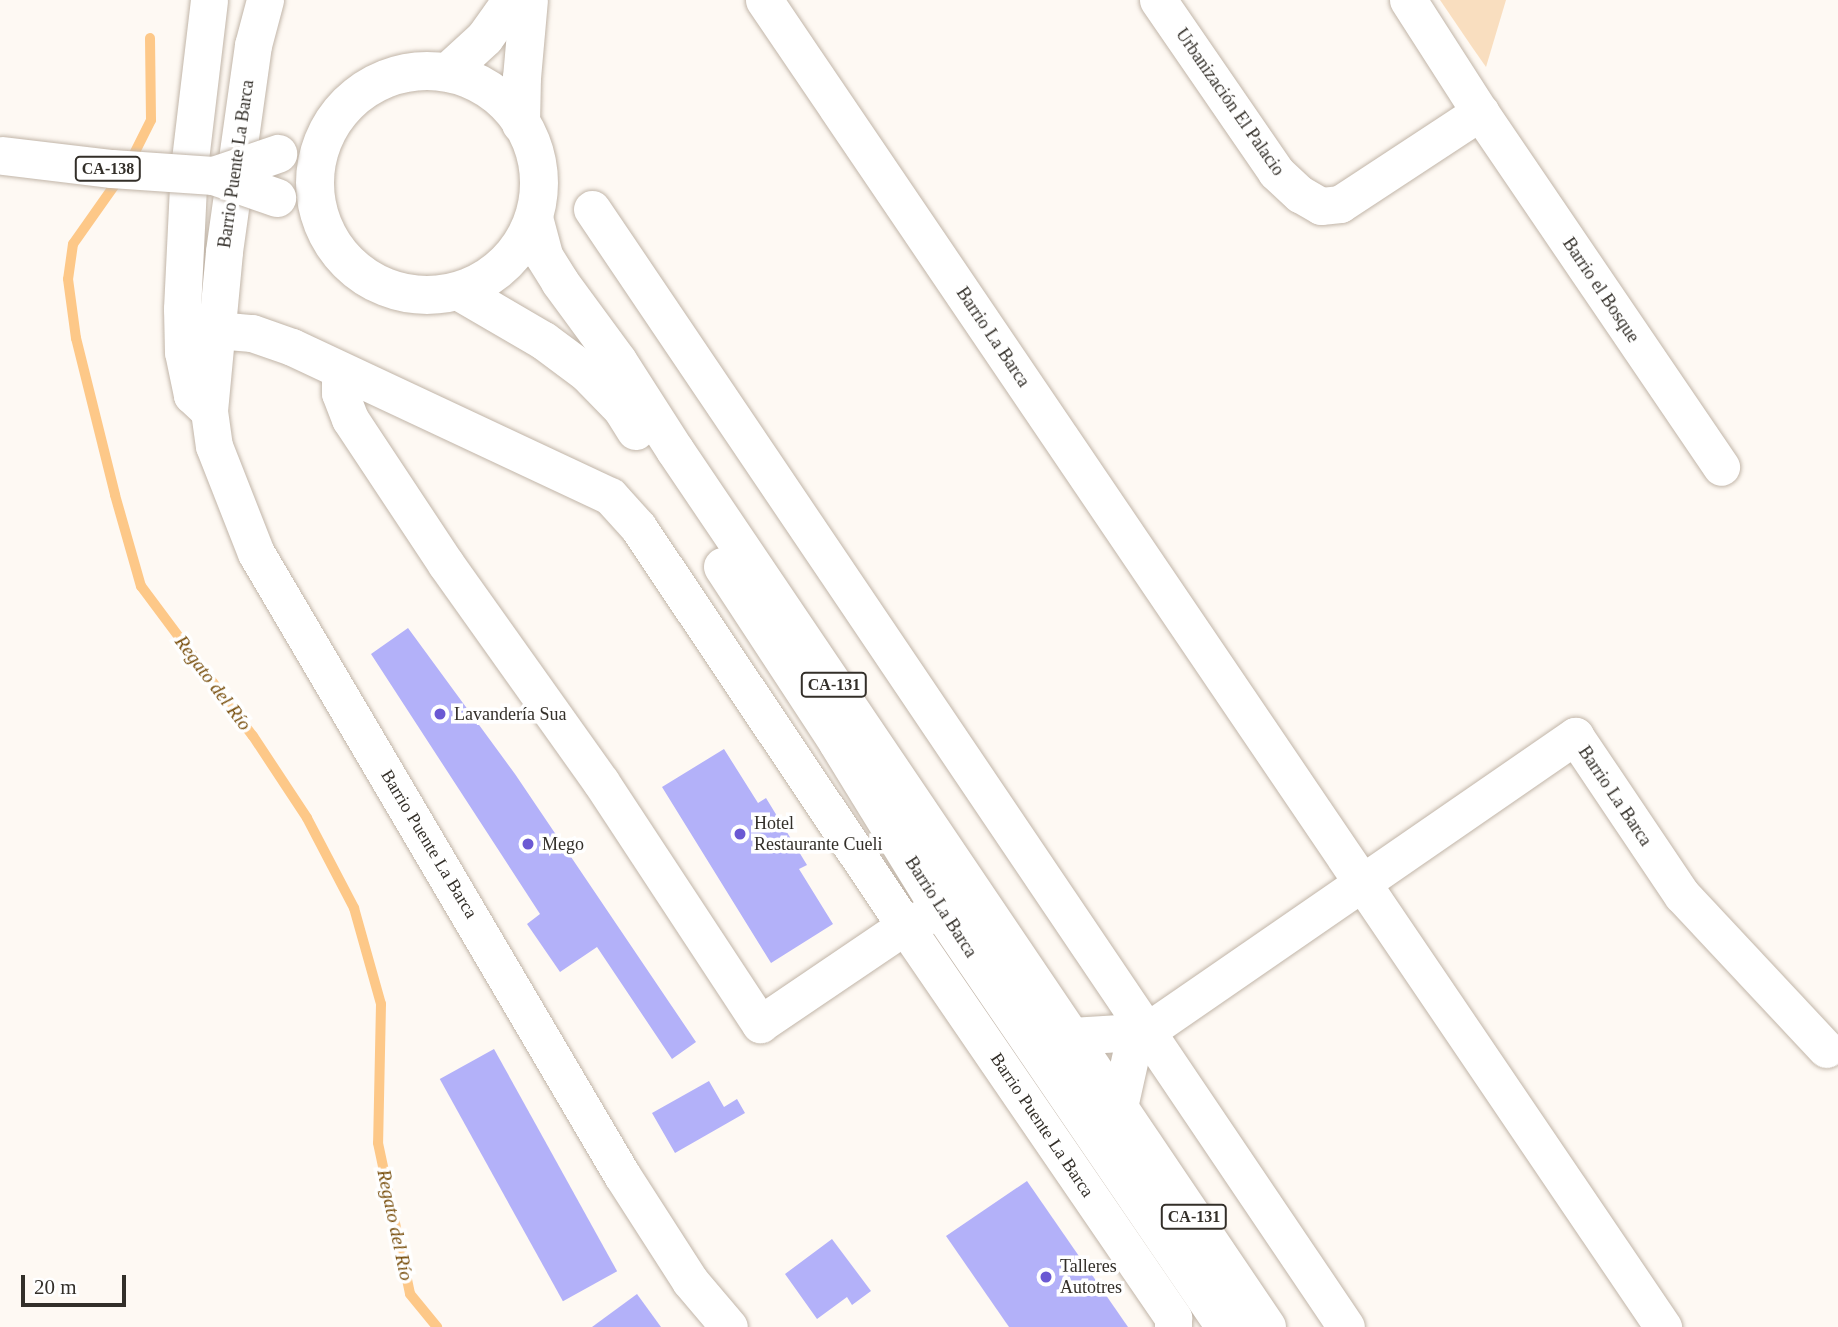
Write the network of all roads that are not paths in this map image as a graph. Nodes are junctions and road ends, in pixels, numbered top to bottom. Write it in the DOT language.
graph roads {
  1 [pos="209,0"];
  2 [pos="265,0"];
  3 [pos="512,0"];
  4 [pos="529,0"];
  5 [pos="764,0"];
  6 [pos="1158,0"];
  7 [pos="1408,0"];
  8 [pos="449,72"];
  9 [pos="1480,112"];
  10 [pos="521,124"];
  11 [pos="323,139"];
  12 [pos="1,156"];
  13 [pos="214,176"];
  14 [pos="592,209"];
  15 [pos="317,213"];
  16 [pos="534,218"];
  17 [pos="460,292"];
  18 [pos="216,330"];
  19 [pos="340,370"];
  20 [pos="209,411"];
  21 [pos="1721,467"];
  22 [pos="1363,883"];
  23 [pos="940,909"];
  24 [pos="905,926"];
  25 [pos="1109,1041"];
  26 [pos="1826,1049"];
  27 [pos="1118,1107"];
  28 [pos="1171,1247"];
  29 [pos="729,1327"];
  30 [pos="1173,1327"];
  31 [pos="1225,1327"];
  32 [pos="1267,1327"];
  33 [pos="1346,1327"];
  34 [pos="1663,1327"];
  1 -- 20 [label="street"];
  2 -- 18 [label="street, Barrio Puente La Barca"];
  3 -- 8 [label="main road"];
  4 -- 10 [label="main road"];
  5 -- 22 [label="street, Barrio La Barca"];
  6 -- 9 [label="street, Urbanización El Palacio"];
  7 -- 9 [label="street"];
  8 -- 10 [label="main road"];
  8 -- 11 [label="main road"];
  9 -- 21 [label="street, Barrio el Bosque"];
  10 -- 16 [label="main road"];
  11 -- 13 [label="main road, CA-138, bridge"];
  11 -- 15 [label="main road"];
  12 -- 13 [label="main road, CA-138, bridge"];
  13 -- 15 [label="main road, CA-138, bridge"];
  14 -- 25 [label="street, Barrio La Barca"];
  15 -- 17 [label="main road"];
  16 -- 17 [label="main road"];
  16 -- 25 [label="main road, Barrio La Barca / CA-131"];
  17 -- 23 [label="main road, Barrio La Barca / CA-131"];
  18 -- 19 [label="street, Barrio Puente La Barca"];
  18 -- 20 [label="street, Barrio Puente La Barca"];
  19 -- 24 [label="street, Barrio Puente La Barca"];
  19 -- 24 [label="street"];
  20 -- 29 [label="street, Barrio Puente La Barca"];
  22 -- 25 [label="street, Barrio La Barca"];
  22 -- 26 [label="street, Barrio La Barca"];
  22 -- 34 [label="street, Barrio La Barca"];
  23 -- 24 [label="street"];
  23 -- 25 [label="main road"];
  23 -- 28 [label="main road, Barrio La Barca / CA-131"];
  24 -- 30 [label="street, Barrio Puente La Barca"];
  25 -- 27 [label="main road, Barrio La Barca / CA-131"];
  25 -- 27 [label="street"];
  25 -- 28 [label="main road"];
  25 -- 33 [label="street, Barrio La Barca"];
  27 -- 32 [label="main road, Barrio La Barca / CA-131"];
  28 -- 31 [label="main road, Barrio La Barca / CA-131"];
}
